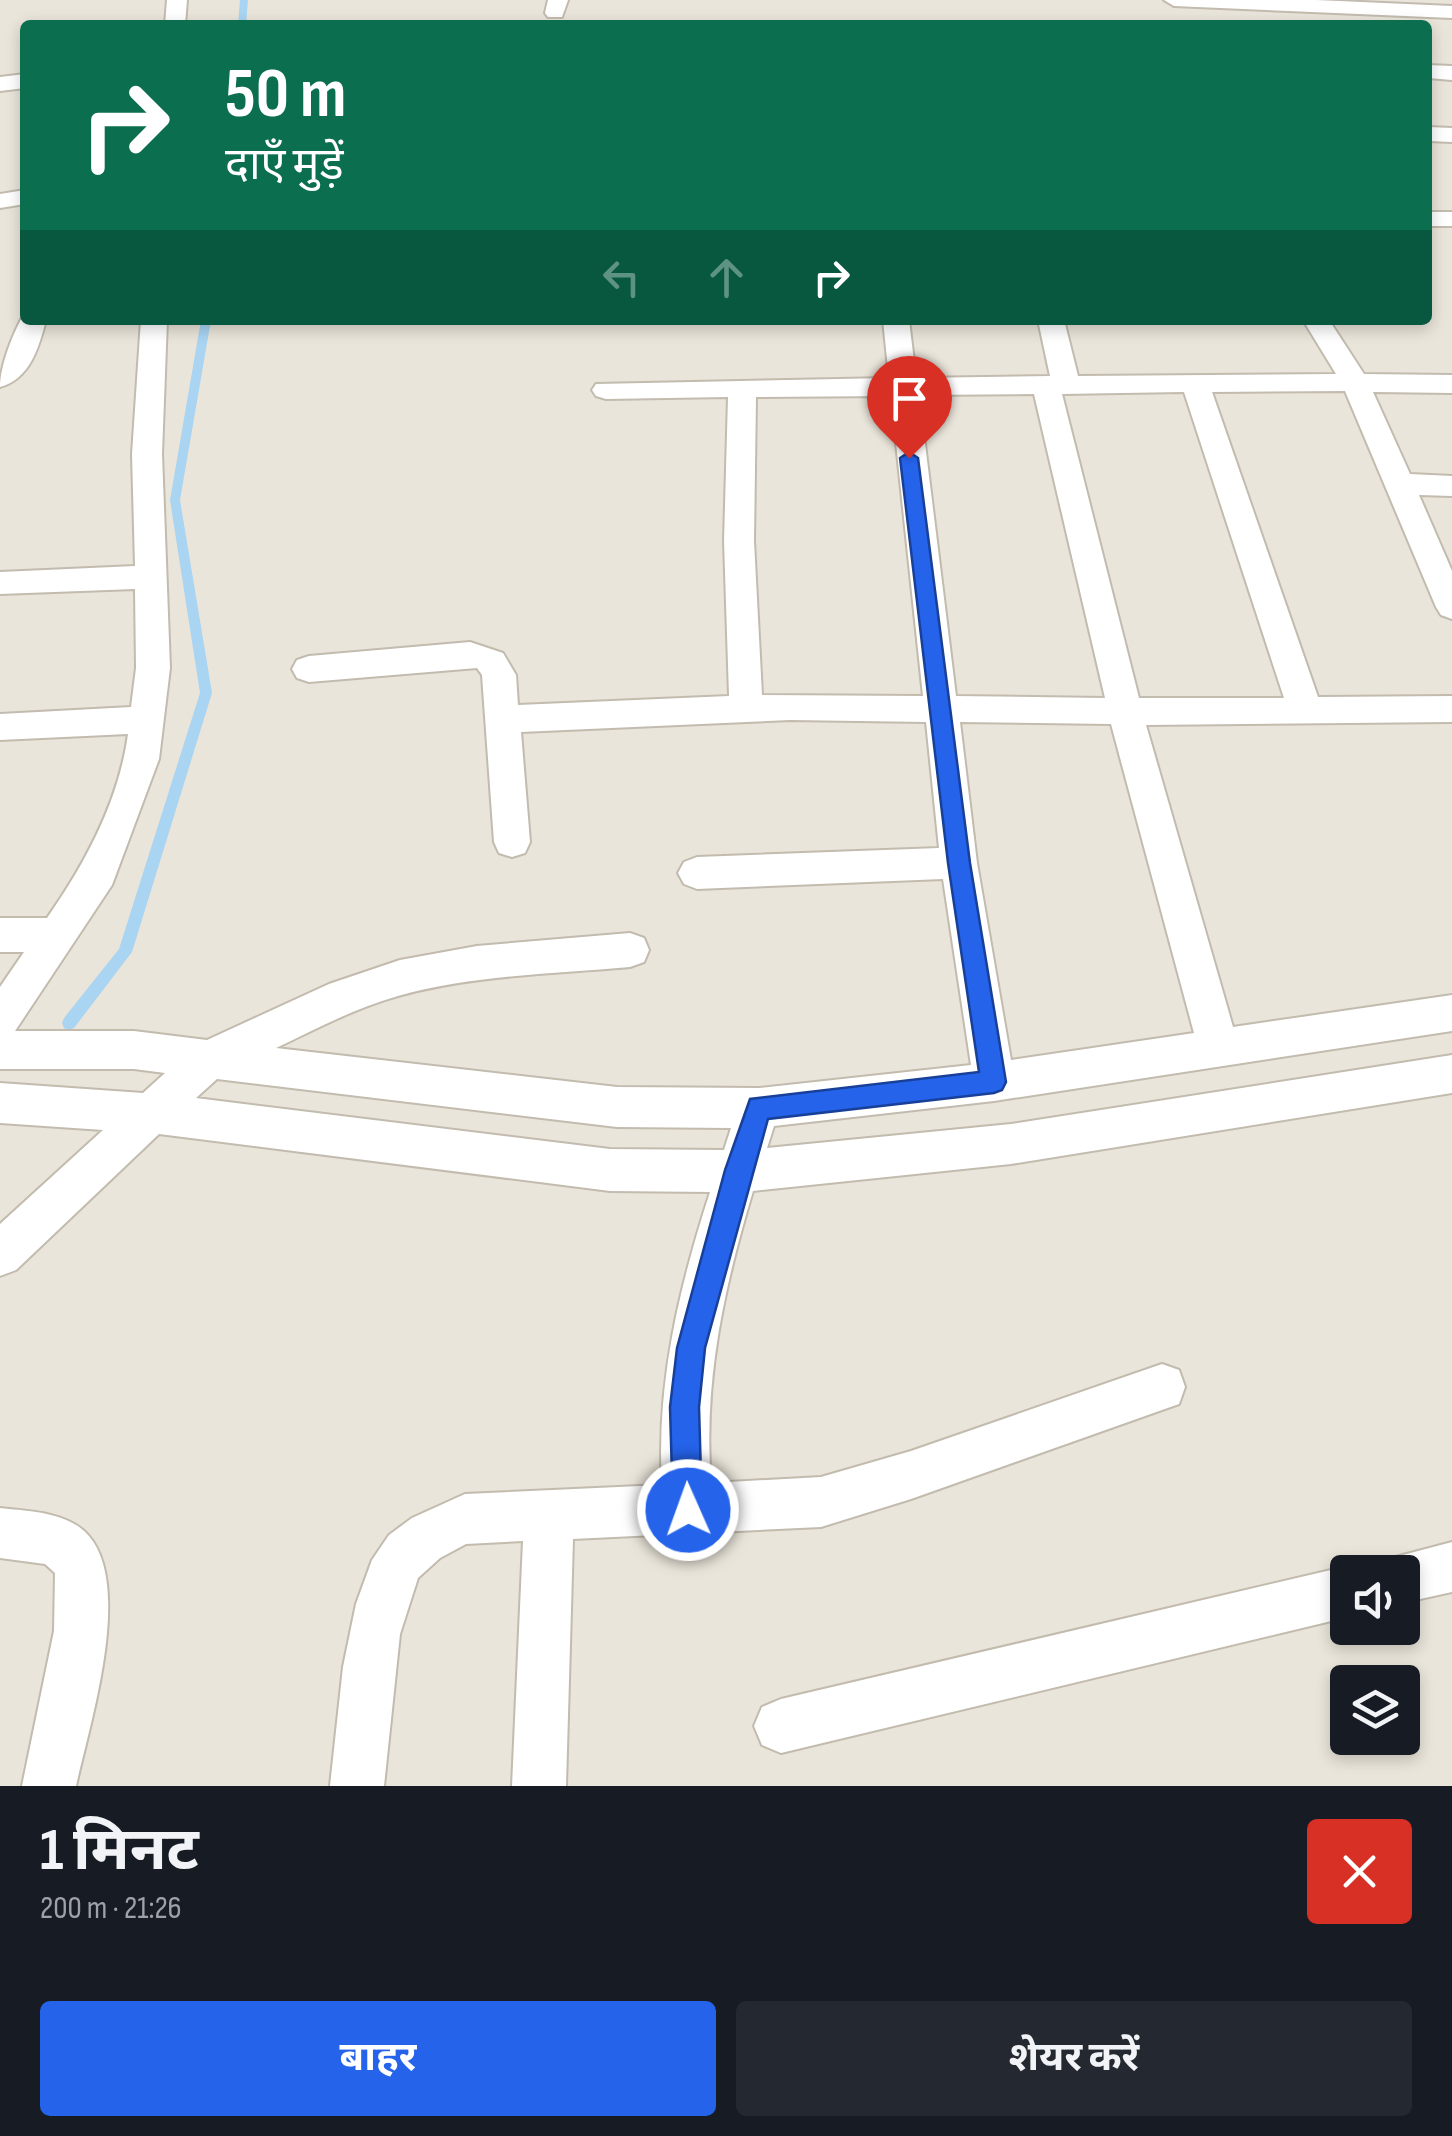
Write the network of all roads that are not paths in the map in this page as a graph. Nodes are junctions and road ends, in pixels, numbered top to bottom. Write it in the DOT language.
graph roads {
  1 [pos="1174,0"];
  2 [pos="1182,0"];
  3 [pos="1452,12"];
  4 [pos="32,325"];
  5 [pos="154,325"];
  6 [pos="896,325"];
  7 [pos="1050,325"];
  8 [pos="1319,325"];
  9 [pos="0,378"];
  10 [pos="1354,382"];
  11 [pos="1194,384"];
  12 [pos="1452,384"];
  13 [pos="900,386"];
  14 [pos="1056,386"];
  15 [pos="606,390"];
  16 [pos="742,390"];
  17 [pos="1398,484"];
  18 [pos="1452,486"];
  19 [pos="151,577"];
  20 [pos="0,583"];
  21 [pos="1452,607"];
  22 [pos="309,669"];
  23 [pos="746,708"];
  24 [pos="1452,708"];
  25 [pos="940,709"];
  26 [pos="1306,710"];
  27 [pos="1125,712"];
  28 [pos="503,719"];
  29 [pos="147,720"];
  30 [pos="0,727"];
  31 [pos="512,842"];
  32 [pos="959,863"];
  33 [pos="697,873"];
  34 [pos="0,935"];
  35 [pos="61,935"];
  36 [pos="630,950"];
  37 [pos="1452,1013"];
  38 [pos="4,1040"];
  39 [pos="1218,1046"];
  40 [pos="208,1059"];
  41 [pos="1452,1074"];
  42 [pos="994,1082"];
  43 [pos="0,1103"];
  44 [pos="759,1108"];
  45 [pos="152,1113"];
  46 [pos="738,1170"];
  47 [pos="0,1254"];
  48 [pos="1162,1387"];
  49 [pos="688,1510"];
  50 [pos="548,1516"];
  51 [pos="0,1533"];
  52 [pos="1452,1567"];
  53 [pos="1420,1574"];
  54 [pos="1330,1596"];
  55 [pos="780,1726"];
  56 [pos="48,1786"];
  57 [pos="357,1786"];
  58 [pos="540,1786"];
  1 -- 2 [label="street"];
  2 -- 3 [label="street"];
  4 -- 9 [label="street"];
  5 -- 19 [label="street"];
  6 -- 13 [label="street"];
  7 -- 14 [label="street"];
  8 -- 10 [label="street"];
  10 -- 11 [label="street"];
  10 -- 12 [label="street"];
  10 -- 17 [label="street"];
  11 -- 14 [label="street"];
  11 -- 26 [label="street"];
  13 -- 14 [label="street"];
  13 -- 16 [label="street"];
  13 -- 25 [label="street"];
  14 -- 27 [label="street"];
  15 -- 16 [label="street"];
  16 -- 23 [label="street"];
  17 -- 18 [label="street"];
  17 -- 21 [label="street"];
  19 -- 20 [label="street"];
  19 -- 29 [label="street"];
  22 -- 28 [label="street"];
  23 -- 25 [label="street"];
  23 -- 28 [label="street"];
  24 -- 26 [label="street"];
  25 -- 27 [label="street"];
  25 -- 32 [label="street"];
  26 -- 27 [label="street"];
  27 -- 39 [label="street"];
  28 -- 31 [label="street"];
  29 -- 30 [label="street"];
  29 -- 35 [label="street"];
  32 -- 33 [label="street"];
  32 -- 42 [label="street"];
  34 -- 35 [label="street"];
  35 -- 38 [label="street"];
  36 -- 40 [label="street"];
  37 -- 39 [label="street"];
  38 -- 40 [label="street"];
  39 -- 42 [label="street"];
  40 -- 44 [label="street"];
  40 -- 45 [label="street"];
  41 -- 46 [label="street"];
  42 -- 44 [label="street"];
  43 -- 45 [label="street"];
  44 -- 46 [label="street"];
  45 -- 46 [label="street"];
  45 -- 47 [label="street"];
  46 -- 49 [label="street"];
  48 -- 49 [label="street"];
  49 -- 50 [label="street"];
  50 -- 57 [label="street"];
  50 -- 58 [label="street"];
  51 -- 56 [label="street"];
  52 -- 53 [label="street"];
  54 -- 55 [label="street"];
}
